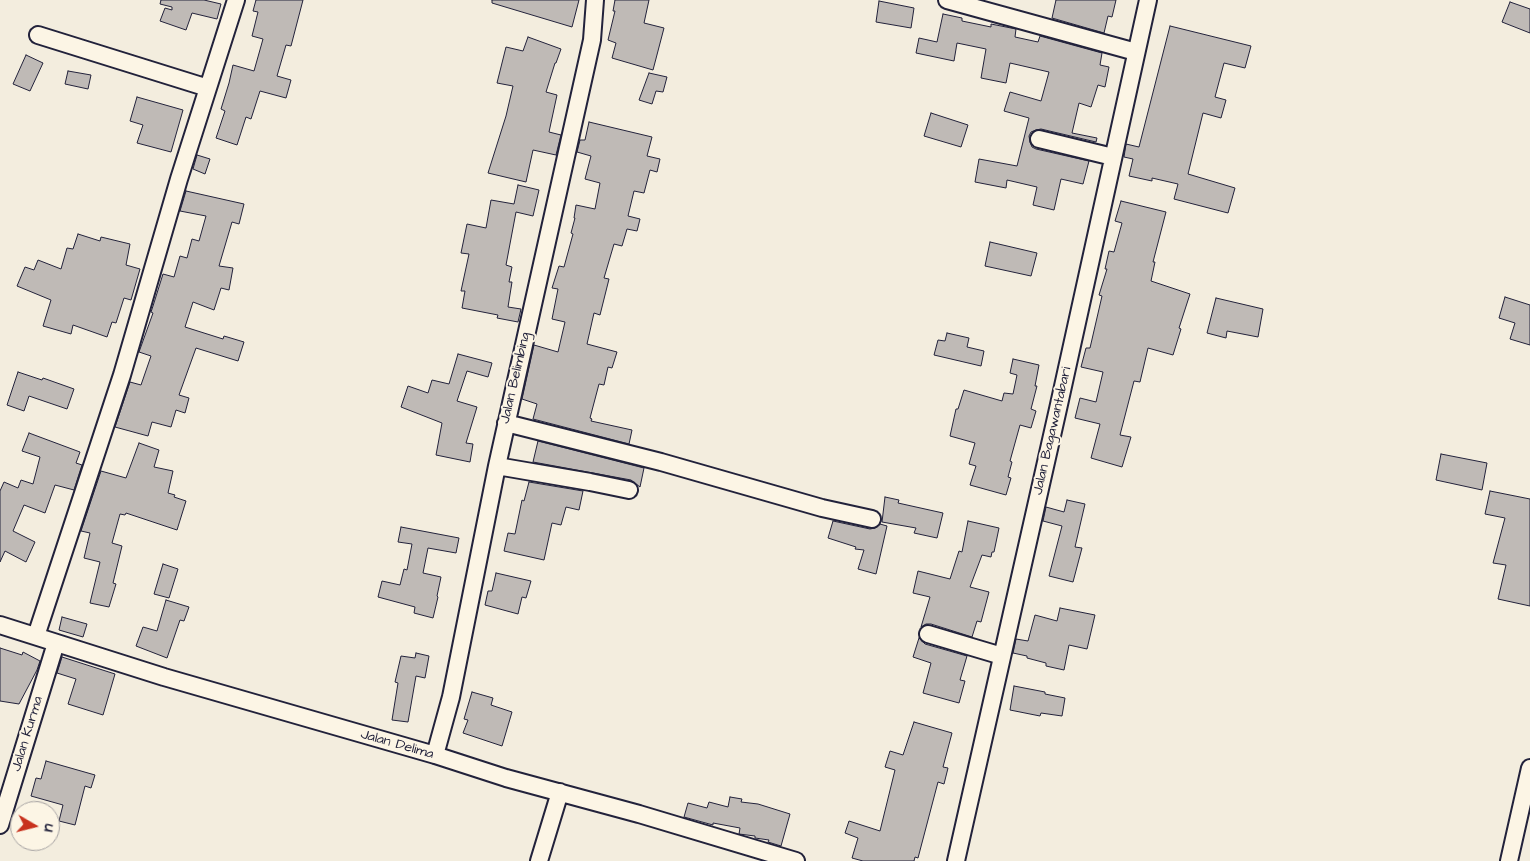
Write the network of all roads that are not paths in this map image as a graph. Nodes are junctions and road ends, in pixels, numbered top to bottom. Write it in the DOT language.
graph roads {
  1 [pos="236,0"];
  2 [pos="595,0"];
  3 [pos="946,0"];
  4 [pos="1148,0"];
  5 [pos="38,35"];
  6 [pos="1136,52"];
  7 [pos="208,88"];
  8 [pos="1039,139"];
  9 [pos="1113,157"];
  10 [pos="506,423"];
  11 [pos="496,466"];
  12 [pos="629,490"];
  13 [pos="872,519"];
  14 [pos="0,624"];
  15 [pos="928,634"];
  16 [pos="36,636"];
  17 [pos="56,643"];
  18 [pos="1002,656"];
  19 [pos="435,755"];
  20 [pos="1530,768"];
  21 [pos="560,792"];
  22 [pos="0,825"];
  23 [pos="539,861"];
  24 [pos="796,861"];
  25 [pos="956,861"];
  26 [pos="1509,861"];
  1 -- 7 [label="street"];
  2 -- 10 [label="street, Jalan Belimbing"];
  3 -- 6 [label="street"];
  4 -- 6 [label="street, Jalan Bagawantabari"];
  5 -- 7 [label="street"];
  6 -- 9 [label="street, Jalan Bagawantabari"];
  7 -- 16 [label="street"];
  8 -- 9 [label="street"];
  9 -- 18 [label="street, Jalan Bagawantabari"];
  10 -- 11 [label="street, Jalan Belimbing"];
  10 -- 13 [label="street"];
  11 -- 12 [label="street"];
  11 -- 19 [label="street, Jalan Belimbing"];
  14 -- 16 [label="street, Jalan Delima"];
  15 -- 18 [label="street"];
  16 -- 17 [label="street, Jalan Delima"];
  17 -- 19 [label="street, Jalan Delima"];
  17 -- 22 [label="street, Jalan Kurma"];
  18 -- 25 [label="street, Jalan Bagawantabari"];
  19 -- 21 [label="street, Jalan Delima"];
  20 -- 26 [label="street"];
  21 -- 23 [label="street"];
  21 -- 24 [label="street, Jalan Delima"];
}
